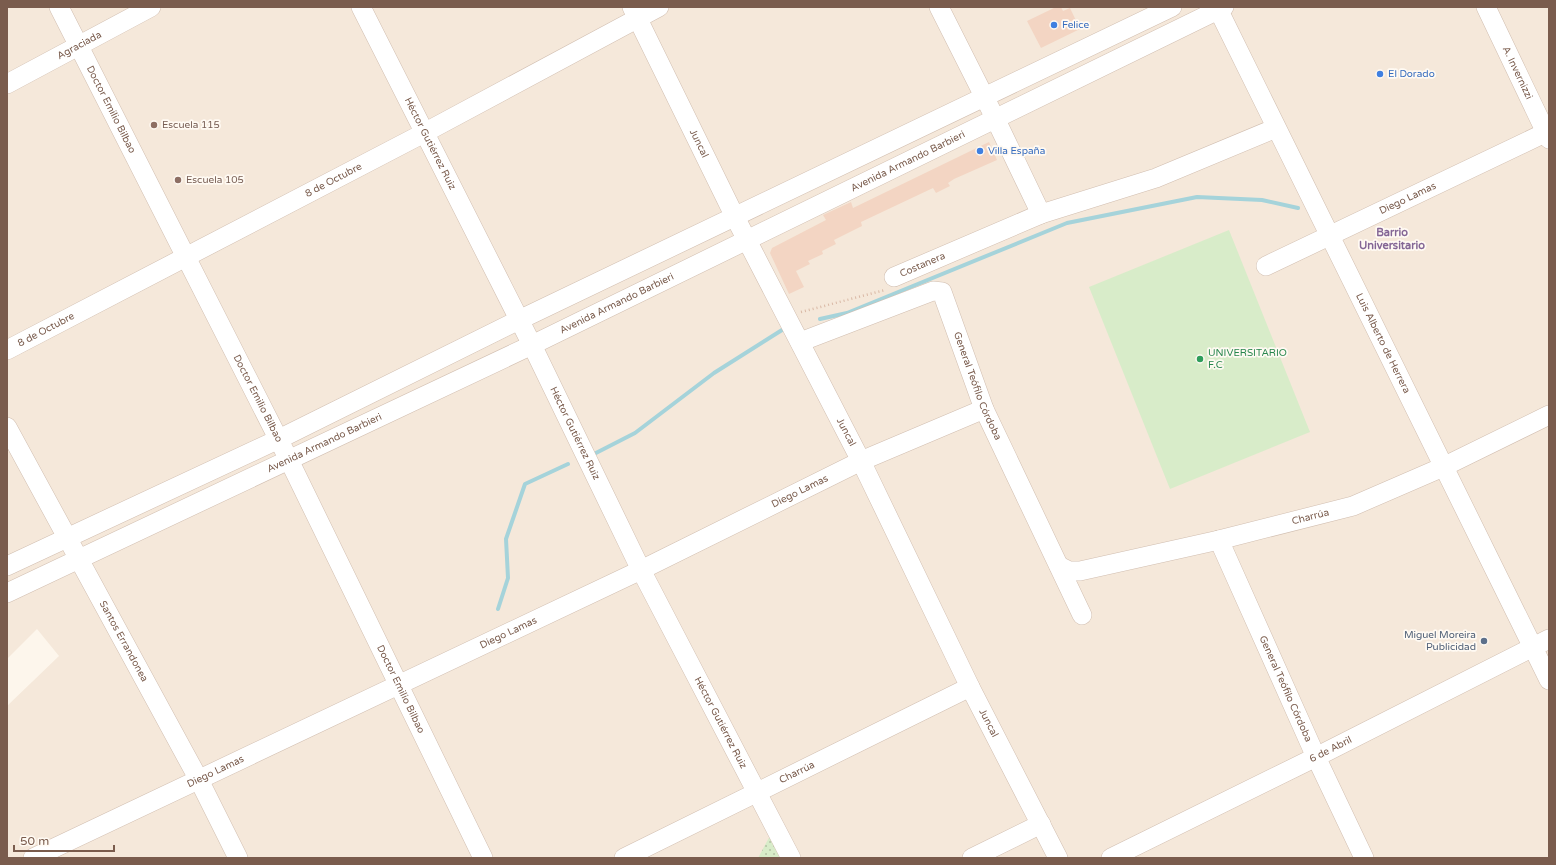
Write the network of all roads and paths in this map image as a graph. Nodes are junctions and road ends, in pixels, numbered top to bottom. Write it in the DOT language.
graph roads {
  1 [pos="59,7"];
  2 [pos="152,7"];
  3 [pos="361,7"];
  4 [pos="659,7"];
  5 [pos="939,7"];
  6 [pos="1172,7"];
  7 [pos="1486,7"];
  8 [pos="1220,8"];
  9 [pos="635,13"];
  10 [pos="78,45"];
  11 [pos="7,84"];
  12 [pos="984,97"];
  13 [pos="995,118"];
  14 [pos="1276,128"];
  15 [pos="424,133"];
  16 [pos="1548,134"];
  17 [pos="1041,214"];
  18 [pos="735,217"];
  19 [pos="1330,236"];
  20 [pos="747,239"];
  21 [pos="185,256"];
  22 [pos="1266,266"];
  23 [pos="894,277"];
  24 [pos="785,313"];
  25 [pos="519,320"];
  26 [pos="800,342"];
  27 [pos="532,344"];
  28 [pos="7,350"];
  29 [pos="984,409"];
  30 [pos="1549,415"];
  31 [pos="7,427"];
  32 [pos="279,439"];
  33 [pos="290,460"];
  34 [pos="861,461"];
  35 [pos="1443,467"];
  36 [pos="67,537"];
  37 [pos="1219,540"];
  38 [pos="80,560"];
  39 [pos="7,566"];
  40 [pos="1059,566"];
  41 [pos="641,570"];
  42 [pos="7,593"];
  43 [pos="1082,615"];
  44 [pos="1549,639"];
  45 [pos="1532,648"];
  46 [pos="1549,680"];
  47 [pos="398,685"];
  48 [pos="970,687"];
  49 [pos="1316,758"];
  50 [pos="199,780"];
  51 [pos="756,792"];
  52 [pos="1041,824"];
  53 [pos="33,858"];
  54 [pos="238,858"];
  55 [pos="483,858"];
  56 [pos="624,858"];
  57 [pos="791,858"];
  58 [pos="972,858"];
  59 [pos="1058,858"];
  60 [pos="1111,858"];
  61 [pos="1364,858"];
  1 -- 10 [label="street, Doctor Emilio Bilbao"];
  2 -- 10 [label="street, Agraciada"];
  3 -- 15 [label="street, Héctor Gutiérrez Ruiz"];
  4 -- 9 [label="street, 8 de Octubre"];
  5 -- 12 [label="street"];
  6 -- 12 [label="street"];
  7 -- 16 [label="street, A. Invernizzi"];
  8 -- 13 [label="street, Avenida Armando Barbieri"];
  8 -- 14 [label="street, Luis Alberto de Herrera"];
  9 -- 15 [label="street, 8 de Octubre"];
  9 -- 18 [label="street, Juncal"];
  10 -- 11 [label="street, Agraciada"];
  10 -- 21 [label="street, Doctor Emilio Bilbao"];
  12 -- 13 [label="street"];
  12 -- 18 [label="street"];
  13 -- 17 [label="street"];
  13 -- 20 [label="street, Avenida Armando Barbieri"];
  14 -- 17 [label="street, Costanera"];
  14 -- 19 [label="street, Luis Alberto de Herrera"];
  15 -- 21 [label="street, 8 de Octubre"];
  15 -- 25 [label="street, Héctor Gutiérrez Ruiz"];
  16 -- 19 [label="street, Diego Lamas"];
  17 -- 23 [label="street, Costanera"];
  18 -- 20 [label="street, Juncal"];
  18 -- 25 [label="street"];
  19 -- 22 [label="street, Diego Lamas"];
  19 -- 35 [label="street, Luis Alberto de Herrera"];
  20 -- 24 [label="street, Juncal"];
  20 -- 27 [label="street, Avenida Armando Barbieri"];
  21 -- 28 [label="street, 8 de Octubre"];
  21 -- 32 [label="street, Doctor Emilio Bilbao"];
  23 -- 24 [label="path, Costanera"];
  24 -- 26 [label="street, Juncal"];
  25 -- 27 [label="street, Héctor Gutiérrez Ruiz"];
  25 -- 32 [label="street"];
  26 -- 29 [label="street, General Teófilo Córdoba"];
  26 -- 34 [label="street, Juncal"];
  27 -- 33 [label="street, Avenida Armando Barbieri"];
  27 -- 41 [label="street, Héctor Gutiérrez Ruiz"];
  29 -- 34 [label="street, Diego Lamas"];
  29 -- 40 [label="street, General Teófilo Córdoba"];
  30 -- 35 [label="street, Charrúa"];
  31 -- 36 [label="street, Santos Errandonea"];
  32 -- 33 [label="street, Doctor Emilio Bilbao"];
  32 -- 36 [label="street"];
  33 -- 38 [label="street, Avenida Armando Barbieri"];
  33 -- 47 [label="street, Doctor Emilio Bilbao"];
  34 -- 41 [label="street, Diego Lamas"];
  34 -- 48 [label="street, Juncal"];
  35 -- 37 [label="street, Charrúa"];
  35 -- 45 [label="street, Luis Alberto de Herrera"];
  36 -- 38 [label="street, Santos Errandonea"];
  36 -- 39 [label="street"];
  37 -- 40 [label="street, Charrúa"];
  37 -- 49 [label="street, General Teófilo Córdoba"];
  38 -- 42 [label="street, Avenida Armando Barbieri"];
  38 -- 50 [label="street, Santos Errandonea"];
  40 -- 43 [label="street, General Teófilo Córdoba"];
  41 -- 47 [label="street, Diego Lamas"];
  41 -- 51 [label="street, Héctor Gutiérrez Ruiz"];
  44 -- 45 [label="street, 6 de Abril"];
  45 -- 46 [label="street, Luis Alberto de Herrera"];
  45 -- 49 [label="street, 6 de Abril"];
  47 -- 50 [label="street, Diego Lamas"];
  47 -- 55 [label="street, Doctor Emilio Bilbao"];
  48 -- 51 [label="street, Charrúa"];
  48 -- 52 [label="street, Juncal"];
  49 -- 60 [label="street, 6 de Abril"];
  49 -- 61 [label="street, General Teófilo Córdoba"];
  50 -- 53 [label="street, Diego Lamas"];
  50 -- 54 [label="street, Santos Errandonea"];
  51 -- 56 [label="street, Charrúa"];
  51 -- 57 [label="street, Héctor Gutiérrez Ruiz"];
  52 -- 58 [label="street"];
  52 -- 59 [label="street, Juncal"];
}
